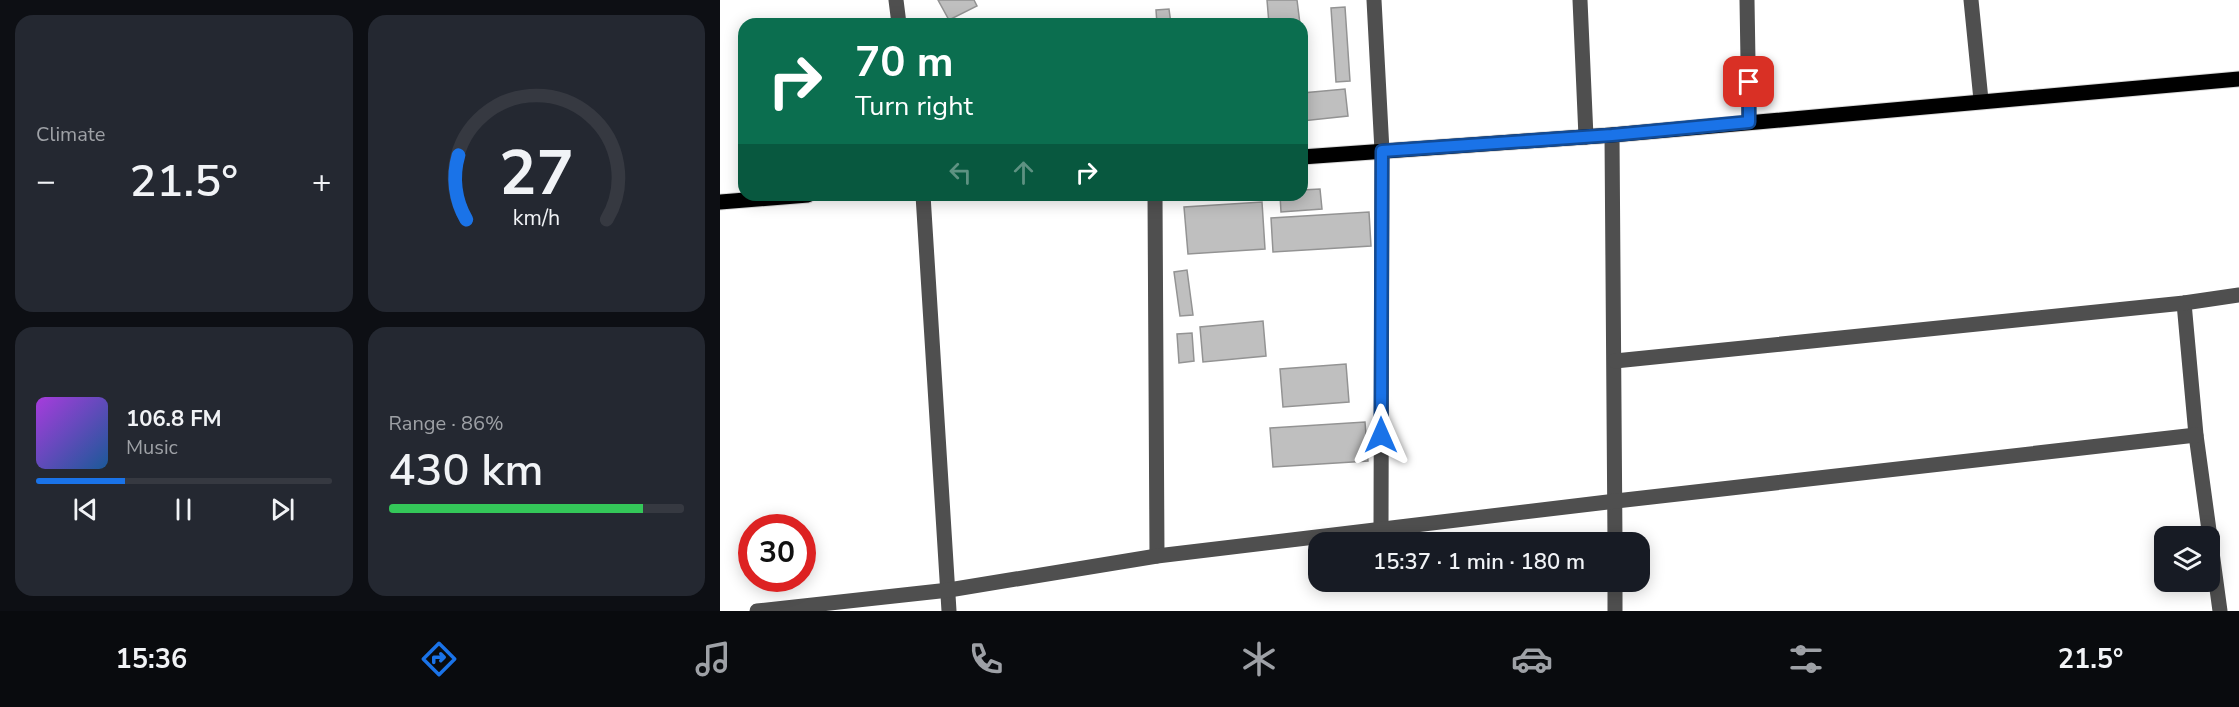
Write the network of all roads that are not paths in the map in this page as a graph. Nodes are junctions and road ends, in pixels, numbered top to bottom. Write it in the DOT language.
graph roads {
  1 [pos="896,0"];
  2 [pos="1374,0"];
  3 [pos="1580,0"];
  4 [pos="1747,0"];
  5 [pos="1971,0"];
  6 [pos="898,18"];
  7 [pos="2239,79"];
  8 [pos="1981,100"];
  9 [pos="1749,122"];
  10 [pos="1612,135"];
  11 [pos="1586,137"];
  12 [pos="1382,151"];
  13 [pos="1308,157"];
  14 [pos="738,201"];
  15 [pos="923,201"];
  16 [pos="1155,201"];
  17 [pos="720,202"];
  18 [pos="2239,295"];
  19 [pos="2184,303"];
  20 [pos="1615,361"];
  21 [pos="2196,435"];
  22 [pos="1616,501"];
  23 [pos="1381,529"];
  24 [pos="1615,532"];
  25 [pos="1157,556"];
  26 [pos="949,590"];
  27 [pos="1615,592"];
  28 [pos="757,611"];
  29 [pos="949,611"];
  30 [pos="1615,611"];
  31 [pos="2220,611"];
  1 -- 6 [label="street"];
  2 -- 12 [label="street"];
  3 -- 11 [label="street"];
  4 -- 9 [label="street"];
  5 -- 8 [label="street"];
  7 -- 8 [label="main road"];
  8 -- 9 [label="main road"];
  9 -- 10 [label="main road"];
  10 -- 11 [label="main road"];
  10 -- 20 [label="street"];
  11 -- 12 [label="main road"];
  12 -- 13 [label="main road"];
  12 -- 23 [label="street"];
  14 -- 17 [label="main road"];
  15 -- 26 [label="street"];
  16 -- 25 [label="street"];
  18 -- 19 [label="street"];
  19 -- 20 [label="street"];
  19 -- 21 [label="street"];
  20 -- 22 [label="street"];
  21 -- 22 [label="street"];
  21 -- 31 [label="street"];
  22 -- 23 [label="street"];
  22 -- 24 [label="street"];
  23 -- 25 [label="street"];
  25 -- 26 [label="street"];
  26 -- 28 [label="street"];
  26 -- 29 [label="street"];
  27 -- 30 [label="street"];
}
